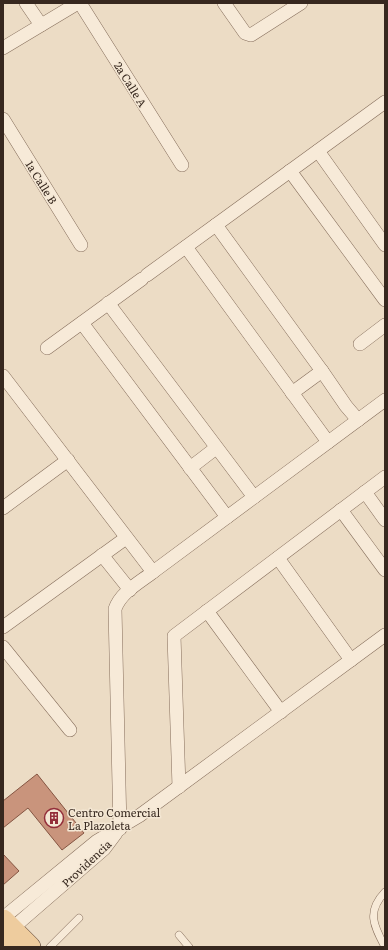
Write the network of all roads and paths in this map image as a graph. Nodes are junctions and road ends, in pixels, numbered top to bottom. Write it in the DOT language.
graph roads {
  1 [pos="26,3"];
  2 [pos="79,3"];
  3 [pos="224,3"];
  4 [pos="301,3"];
  5 [pos="40,25"];
  6 [pos="3,48"];
  7 [pos="385,102"];
  8 [pos="3,119"];
  9 [pos="318,151"];
  10 [pos="182,165"];
  11 [pos="290,171"];
  12 [pos="216,225"];
  13 [pos="81,245"];
  14 [pos="385,245"];
  15 [pos="186,247"];
  16 [pos="385,300"];
  17 [pos="108,303"];
  18 [pos="82,323"];
  19 [pos="385,326"];
  20 [pos="360,344"];
  21 [pos="47,348"];
  22 [pos="322,371"];
  23 [pos="6,384"];
  24 [pos="292,393"];
  25 [pos="385,400"];
  26 [pos="358,420"];
  27 [pos="328,442"];
  28 [pos="216,448"];
  29 [pos="68,460"];
  30 [pos="190,468"];
  31 [pos="385,476"];
  32 [pos="365,492"];
  33 [pos="254,497"];
  34 [pos="3,508"];
  35 [pos="341,510"];
  36 [pos="227,517"];
  37 [pos="385,520"];
  38 [pos="126,538"];
  39 [pos="102,556"];
  40 [pos="278,558"];
  41 [pos="385,570"];
  42 [pos="152,572"];
  43 [pos="130,590"];
  44 [pos="207,612"];
  45 [pos="3,627"];
  46 [pos="385,635"];
  47 [pos="3,647"];
  48 [pos="351,660"];
  49 [pos="281,712"];
  50 [pos="70,730"];
  51 [pos="179,787"];
  52 [pos="120,828"];
  53 [pos="385,892"];
  54 [pos="79,918"];
  55 [pos="5,932"];
  56 [pos="179,935"];
  57 [pos="30,947"];
  58 [pos="50,947"];
  59 [pos="188,947"];
  60 [pos="385,947"];
  1 -- 5 [label="street"];
  2 -- 5 [label="street"];
  2 -- 10 [label="street, 2a Calle A"];
  3 -- 4 [label="street"];
  5 -- 6 [label="street"];
  7 -- 9 [label="street"];
  8 -- 13 [label="street, 1a Calle B"];
  9 -- 11 [label="street"];
  9 -- 14 [label="street"];
  11 -- 12 [label="street"];
  11 -- 16 [label="street"];
  12 -- 15 [label="street"];
  12 -- 22 [label="street"];
  15 -- 17 [label="street"];
  15 -- 24 [label="street"];
  17 -- 18 [label="street"];
  17 -- 28 [label="street"];
  18 -- 21 [label="street"];
  18 -- 30 [label="street"];
  19 -- 20 [label="street"];
  22 -- 24 [label="street"];
  22 -- 26 [label="street"];
  23 -- 29 [label="street"];
  24 -- 27 [label="street"];
  25 -- 26 [label="street"];
  26 -- 27 [label="street"];
  27 -- 33 [label="street"];
  28 -- 30 [label="street"];
  28 -- 33 [label="street"];
  29 -- 34 [label="street"];
  29 -- 38 [label="street"];
  30 -- 36 [label="street"];
  31 -- 32 [label="street"];
  32 -- 35 [label="street"];
  32 -- 37 [label="street"];
  33 -- 36 [label="street"];
  35 -- 40 [label="street"];
  35 -- 41 [label="street"];
  36 -- 42 [label="street"];
  38 -- 39 [label="street"];
  38 -- 42 [label="street"];
  39 -- 43 [label="street"];
  39 -- 45 [label="street"];
  40 -- 44 [label="street"];
  40 -- 48 [label="street"];
  42 -- 43 [label="street"];
  43 -- 52 [label="street"];
  44 -- 49 [label="street"];
  44 -- 51 [label="street"];
  46 -- 48 [label="street, Providencia"];
  47 -- 50 [label="street"];
  48 -- 49 [label="street, Providencia"];
  49 -- 51 [label="street, Providencia"];
  51 -- 52 [label="street, Providencia"];
  52 -- 55 [label="street, Providencia"];
  53 -- 60 [label="lane"];
  54 -- 58 [label="lane"];
  55 -- 57 [label="main road"];
  56 -- 59 [label="lane"];
}
